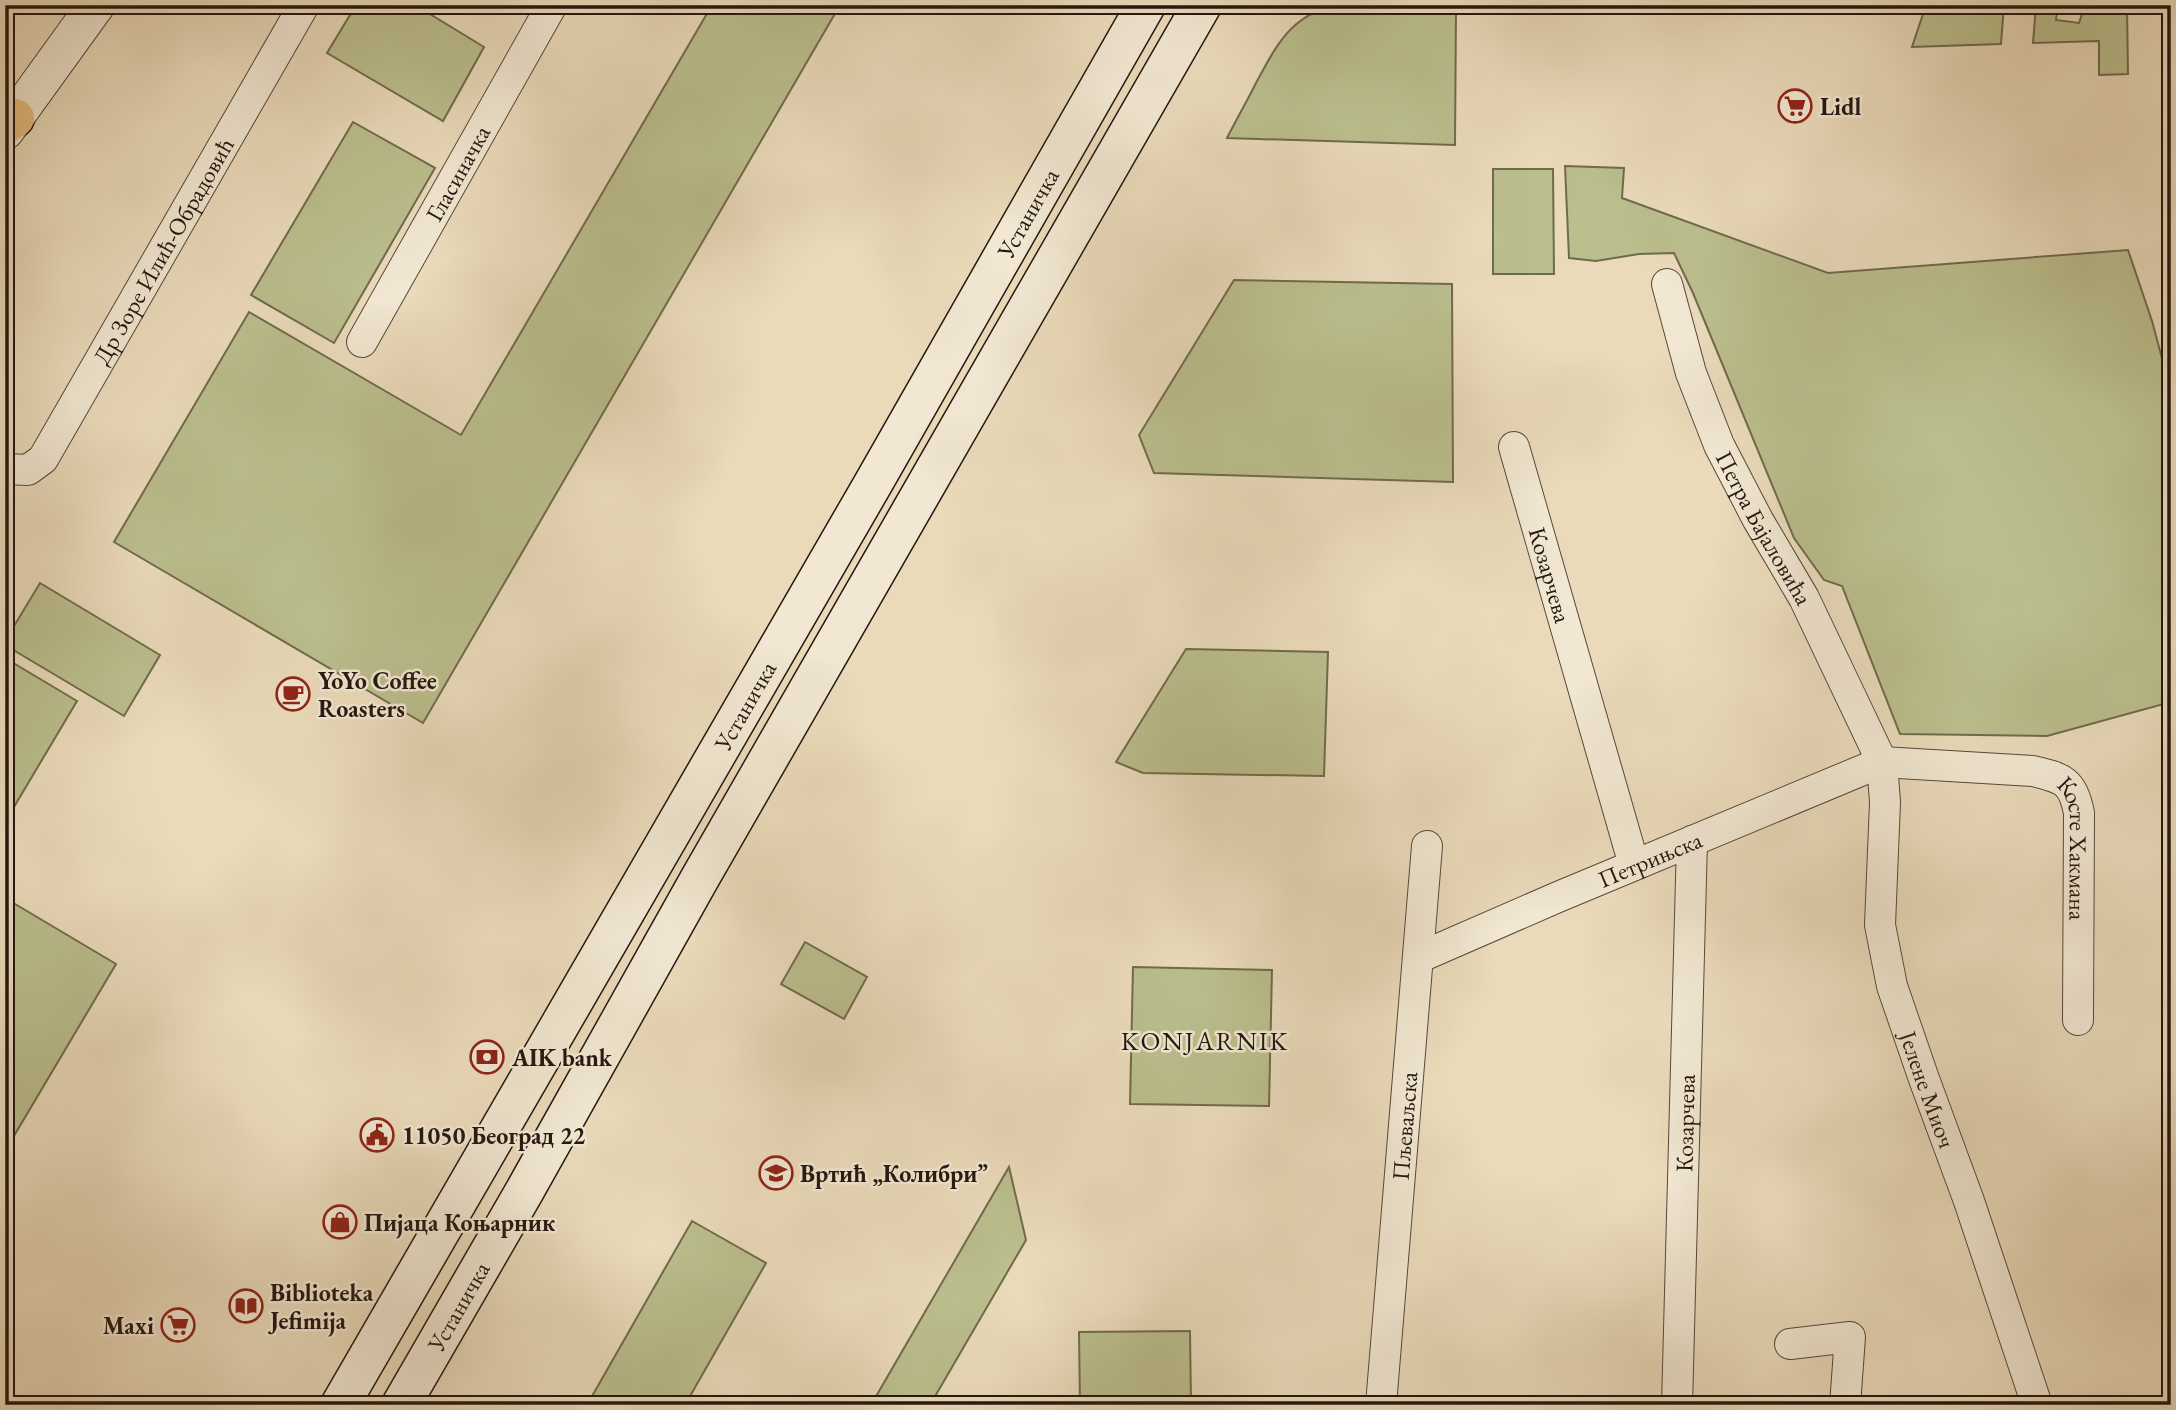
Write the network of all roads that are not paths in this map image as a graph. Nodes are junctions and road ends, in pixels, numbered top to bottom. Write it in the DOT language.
graph roads {
  1 [pos="96,5"];
  2 [pos="304,5"];
  3 [pos="552,5"];
  4 [pos="1146,5"];
  5 [pos="1202,5"];
  6 [pos="8,125"];
  7 [pos="1667,284"];
  8 [pos="362,342"];
  9 [pos="1514,447"];
  10 [pos="5,469"];
  11 [pos="1882,762"];
  12 [pos="1692,841"];
  13 [pos="1427,845"];
  14 [pos="1634,865"];
  15 [pos="1418,958"];
  16 [pos="2078,1020"];
  17 [pos="1790,1344"];
  18 [pos="340,1405"];
  19 [pos="401,1405"];
  20 [pos="1381,1405"];
  21 [pos="1677,1405"];
  22 [pos="1845,1405"];
  23 [pos="2037,1405"];
  1 -- 6 [label="street"];
  2 -- 10 [label="street, Др Зоре Илић-Обрадовић"];
  3 -- 8 [label="street, Гласиначка"];
  4 -- 18 [label="main road, Устаничка"];
  5 -- 19 [label="main road, Устаничка"];
  7 -- 11 [label="street, Петра Бајаловића"];
  9 -- 14 [label="street, Козарчева"];
  11 -- 12 [label="street, Петрињска"];
  11 -- 16 [label="street, Косте Хакмана"];
  11 -- 23 [label="street, Јелене Миоч"];
  12 -- 14 [label="street, Петрињска"];
  12 -- 21 [label="street, Козарчева"];
  13 -- 15 [label="street, Пљеваљска"];
  14 -- 15 [label="street, Петрињска"];
  15 -- 20 [label="street, Пљеваљска"];
  17 -- 22 [label="street"];
}
